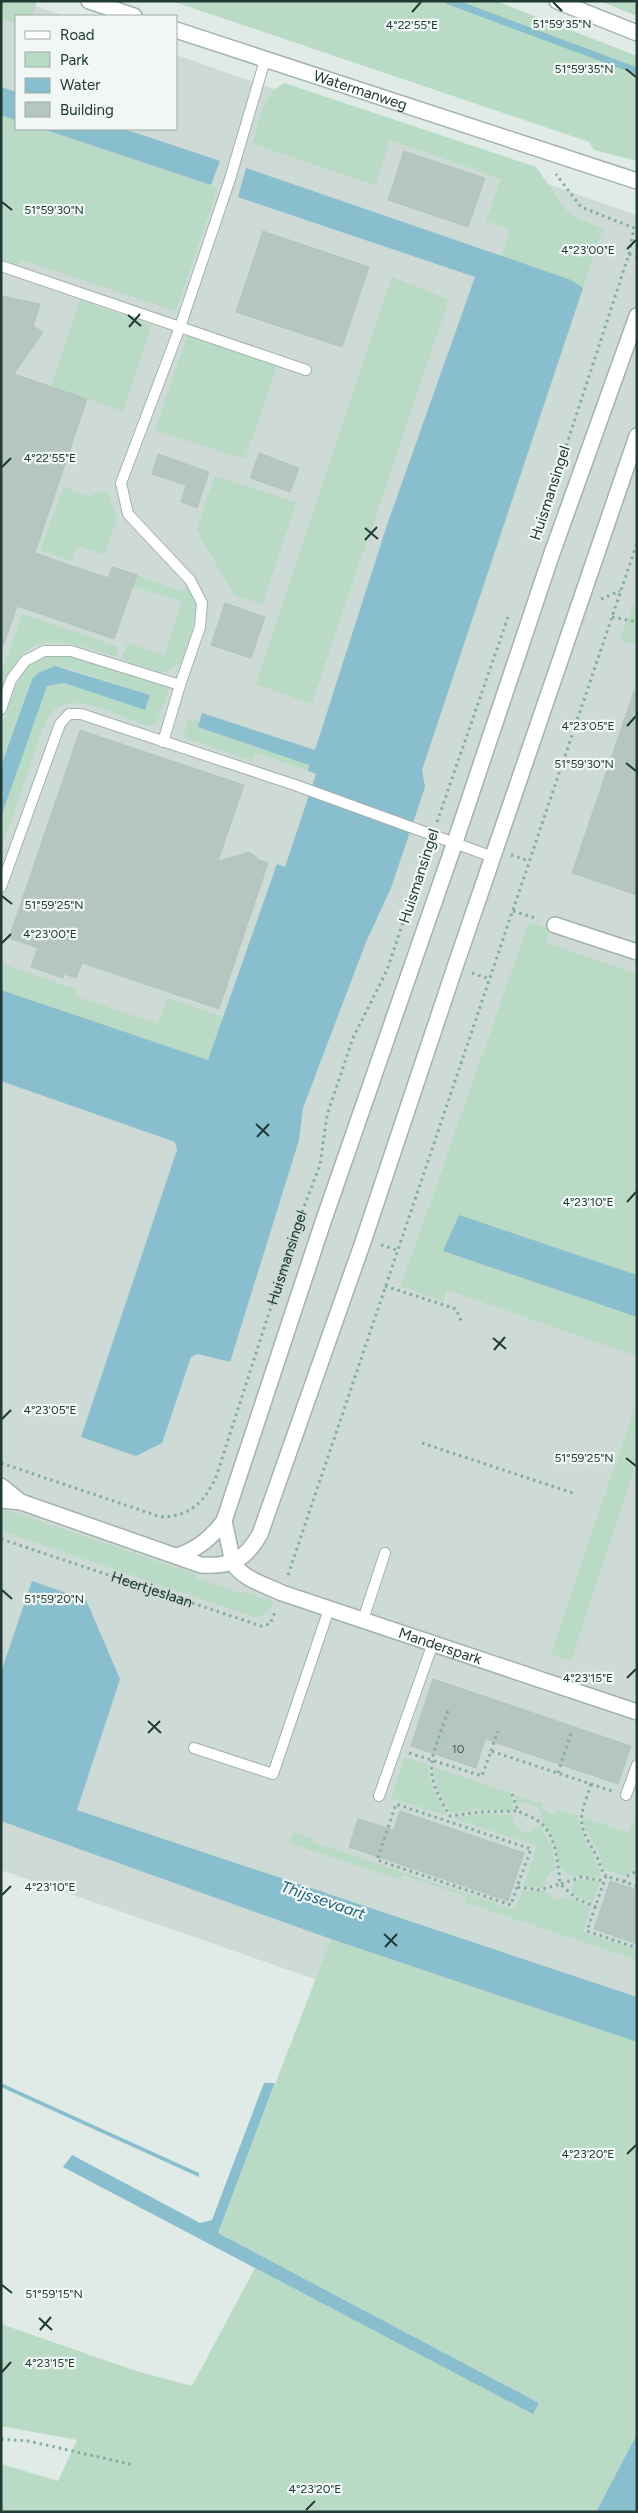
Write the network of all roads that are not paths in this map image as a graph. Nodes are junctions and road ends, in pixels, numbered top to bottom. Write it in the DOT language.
graph roads {
  1 [pos="89,1"];
  2 [pos="557,1"];
  3 [pos="131,15"];
  4 [pos="178,31"];
  5 [pos="637,33"];
  6 [pos="265,60"];
  7 [pos="637,182"];
  8 [pos="1,266"];
  9 [pos="637,316"];
  10 [pos="180,327"];
  11 [pos="306,370"];
  12 [pos="637,436"];
  13 [pos="180,686"];
  14 [pos="1,709"];
  15 [pos="163,742"];
  16 [pos="455,842"];
  17 [pos="493,856"];
  18 [pos="1,888"];
  19 [pos="555,925"];
  20 [pos="637,952"];
  21 [pos="1,1486"];
  22 [pos="1,1500"];
  23 [pos="21,1502"];
  24 [pos="224,1521"];
  25 [pos="385,1552"];
  26 [pos="178,1556"];
  27 [pos="232,1564"];
  28 [pos="329,1609"];
  29 [pos="363,1620"];
  30 [pos="433,1643"];
  31 [pos="637,1712"];
  32 [pos="194,1748"];
  33 [pos="637,1766"];
  34 [pos="626,1795"];
  35 [pos="379,1796"];
  1 -- 3 [label="street"];
  2 -- 5 [label="street"];
  4 -- 6 [label="street, Watermanweg"];
  6 -- 7 [label="street, Watermanweg"];
  6 -- 10 [label="lane"];
  8 -- 10 [label="lane"];
  9 -- 16 [label="street, Huismansingel"];
  10 -- 11 [label="lane"];
  10 -- 13 [label="lane"];
  12 -- 17 [label="street"];
  13 -- 14 [label="lane"];
  13 -- 15 [label="lane"];
  15 -- 16 [label="lane"];
  15 -- 18 [label="lane"];
  16 -- 17 [label="lane"];
  16 -- 24 [label="street, Huismansingel"];
  17 -- 27 [label="street"];
  19 -- 20 [label="street"];
  21 -- 23 [label="street"];
  22 -- 23 [label="street"];
  23 -- 26 [label="street"];
  24 -- 26 [label="street"];
  24 -- 27 [label="street"];
  25 -- 29 [label="lane"];
  26 -- 27 [label="street"];
  27 -- 28 [label="street, Manderspark"];
  28 -- 29 [label="street, Manderspark"];
  28 -- 32 [label="lane"];
  29 -- 30 [label="street, Manderspark"];
  30 -- 31 [label="street, Manderspark"];
  30 -- 35 [label="lane"];
  33 -- 34 [label="lane"];
}
